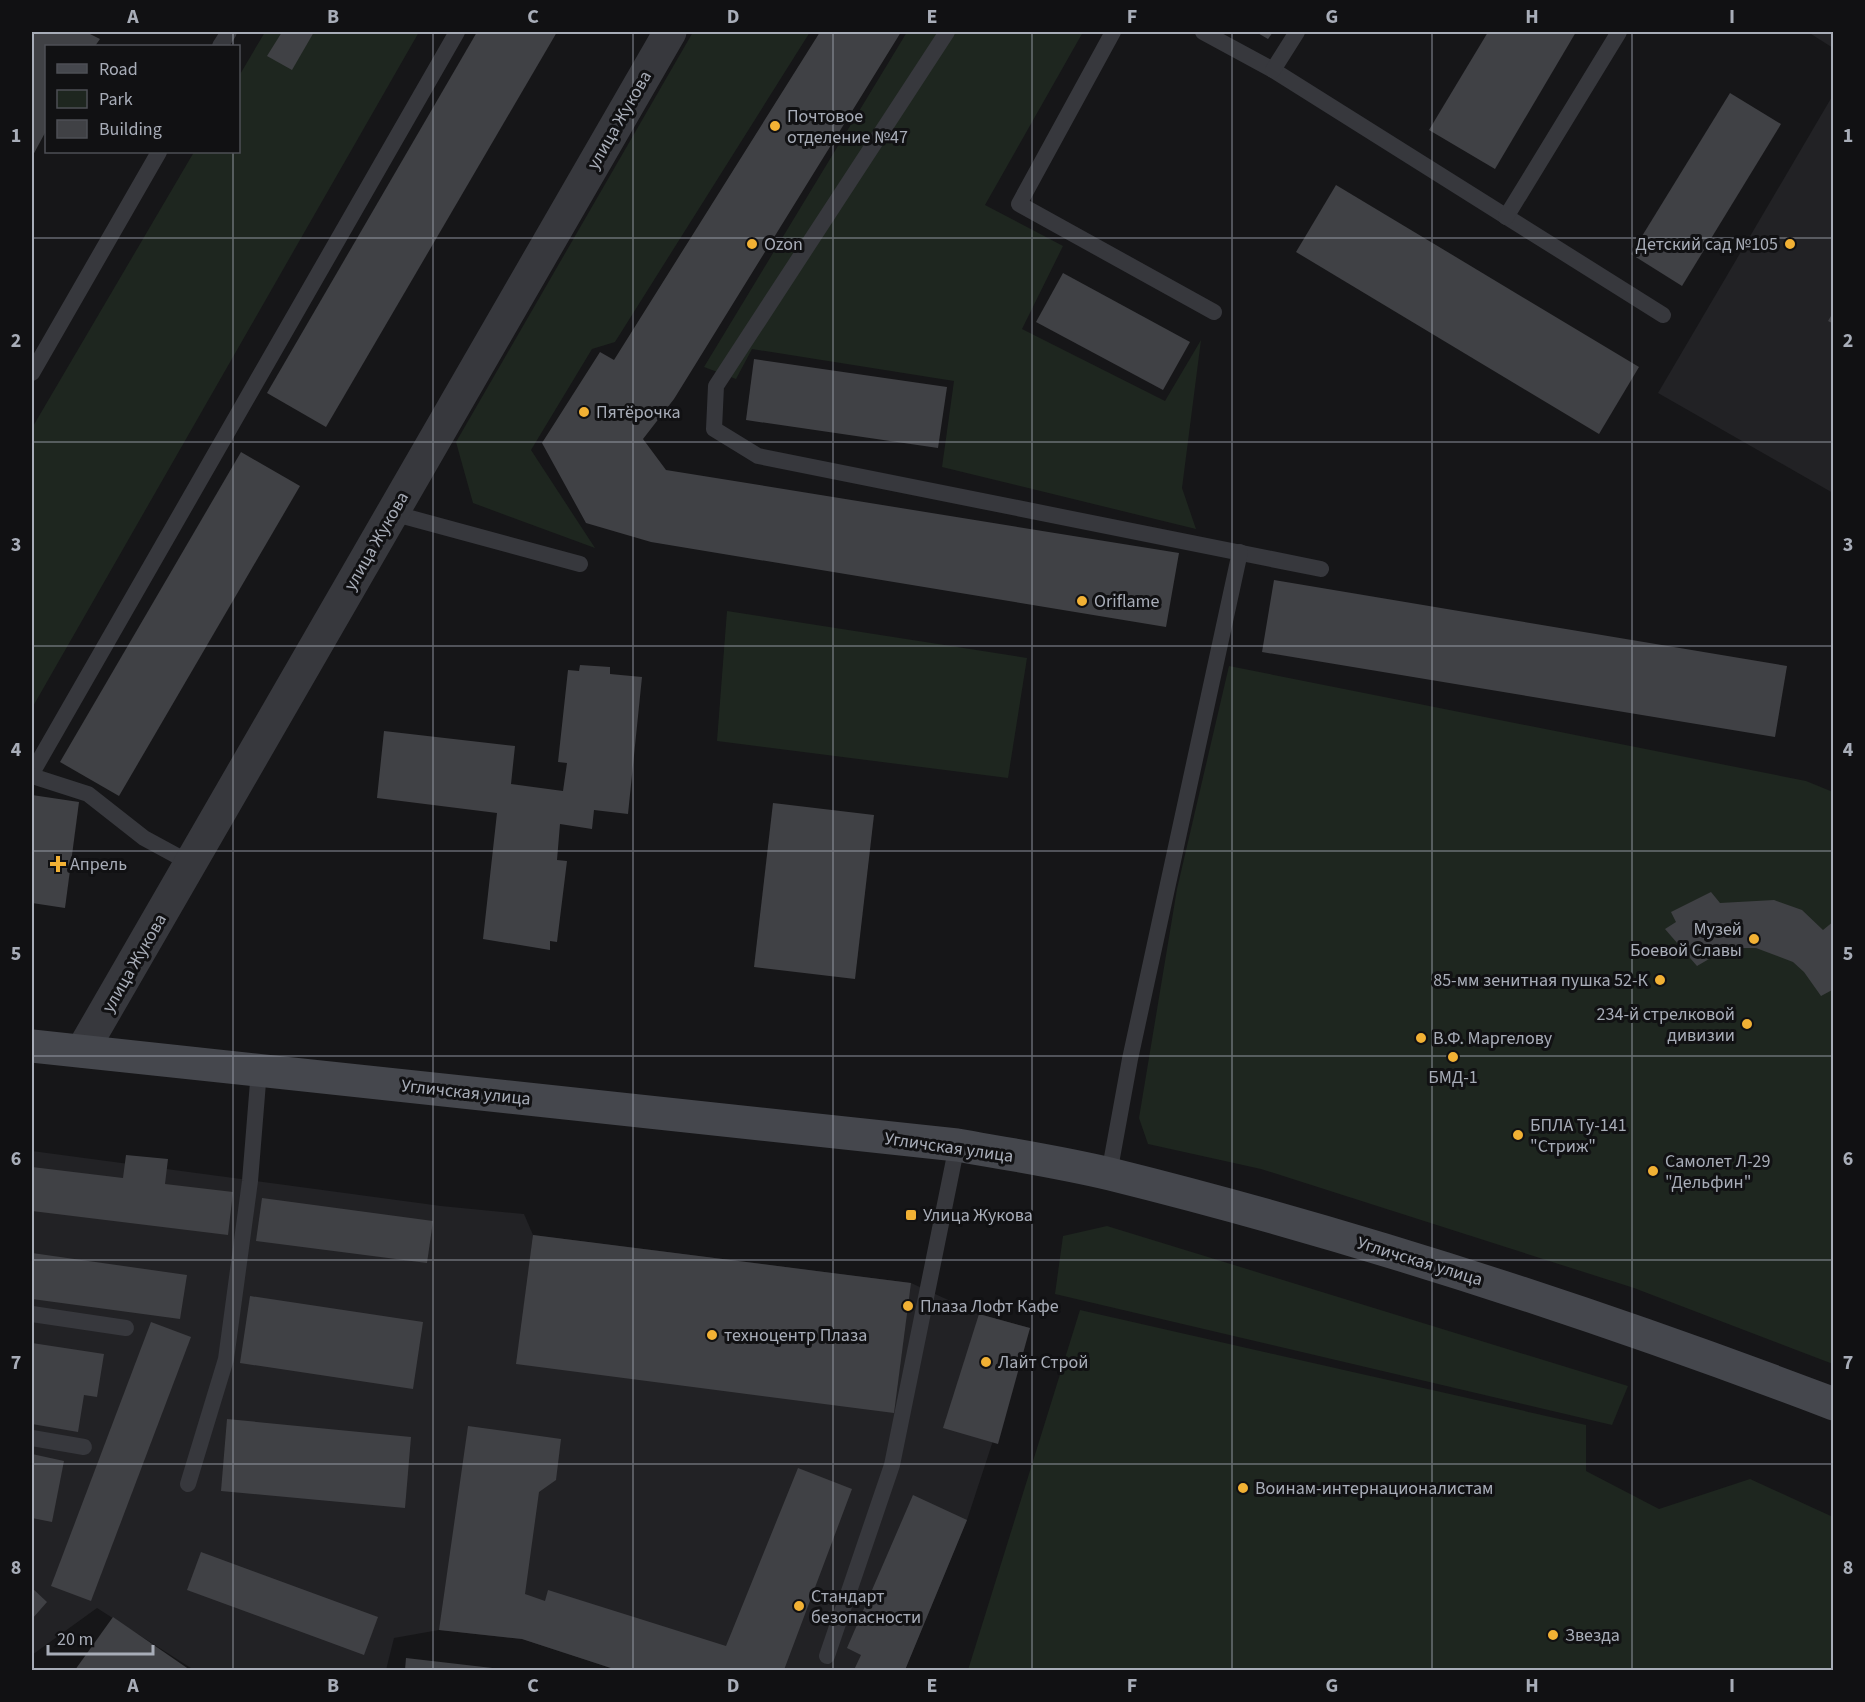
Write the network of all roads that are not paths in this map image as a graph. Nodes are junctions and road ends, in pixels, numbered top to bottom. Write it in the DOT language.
graph roads {
  1 [pos="229,32"];
  2 [pos="457,32"];
  3 [pos="670,32"];
  4 [pos="947,32"];
  5 [pos="1113,32"];
  6 [pos="1203,32"];
  7 [pos="1297,32"];
  8 [pos="1619,32"];
  9 [pos="221,45"];
  10 [pos="1274,70"];
  11 [pos="158,153"];
  12 [pos="1506,217"];
  13 [pos="1214,312"];
  14 [pos="1663,315"];
  15 [pos="32,373"];
  16 [pos="392,513"];
  17 [pos="1240,552"];
  18 [pos="580,564"];
  19 [pos="1321,569"];
  20 [pos="32,774"];
  21 [pos="190,863"];
  22 [pos="32,1046"];
  23 [pos="82,1051"];
  24 [pos="259,1070"];
  25 [pos="957,1145"];
  26 [pos="1109,1174"];
  27 [pos="32,1314"];
  28 [pos="126,1328"];
  29 [pos="1833,1404"];
  30 [pos="32,1438"];
  31 [pos="84,1447"];
  32 [pos="188,1484"];
  33 [pos="827,1656"];
  1 -- 9 [label="lane"];
  2 -- 20 [label="lane"];
  3 -- 16 [label="street, улица Жукова"];
  4 -- 17 [label="lane"];
  5 -- 13 [label="lane"];
  6 -- 10 [label="lane"];
  7 -- 10 [label="lane"];
  8 -- 12 [label="lane"];
  10 -- 12 [label="lane"];
  11 -- 15 [label="lane"];
  12 -- 14 [label="lane"];
  16 -- 18 [label="lane"];
  16 -- 21 [label="street, улица Жукова"];
  17 -- 19 [label="lane"];
  17 -- 26 [label="lane"];
  20 -- 21 [label="lane"];
  21 -- 23 [label="street, улица Жукова"];
  22 -- 23 [label="main road, Угличская улица"];
  23 -- 24 [label="main road, Угличская улица"];
  24 -- 25 [label="main road, Угличская улица"];
  24 -- 32 [label="lane"];
  25 -- 26 [label="main road, Угличская улица"];
  25 -- 33 [label="lane"];
  26 -- 29 [label="main road, Угличская улица"];
  27 -- 28 [label="lane"];
  30 -- 31 [label="lane"];
}
